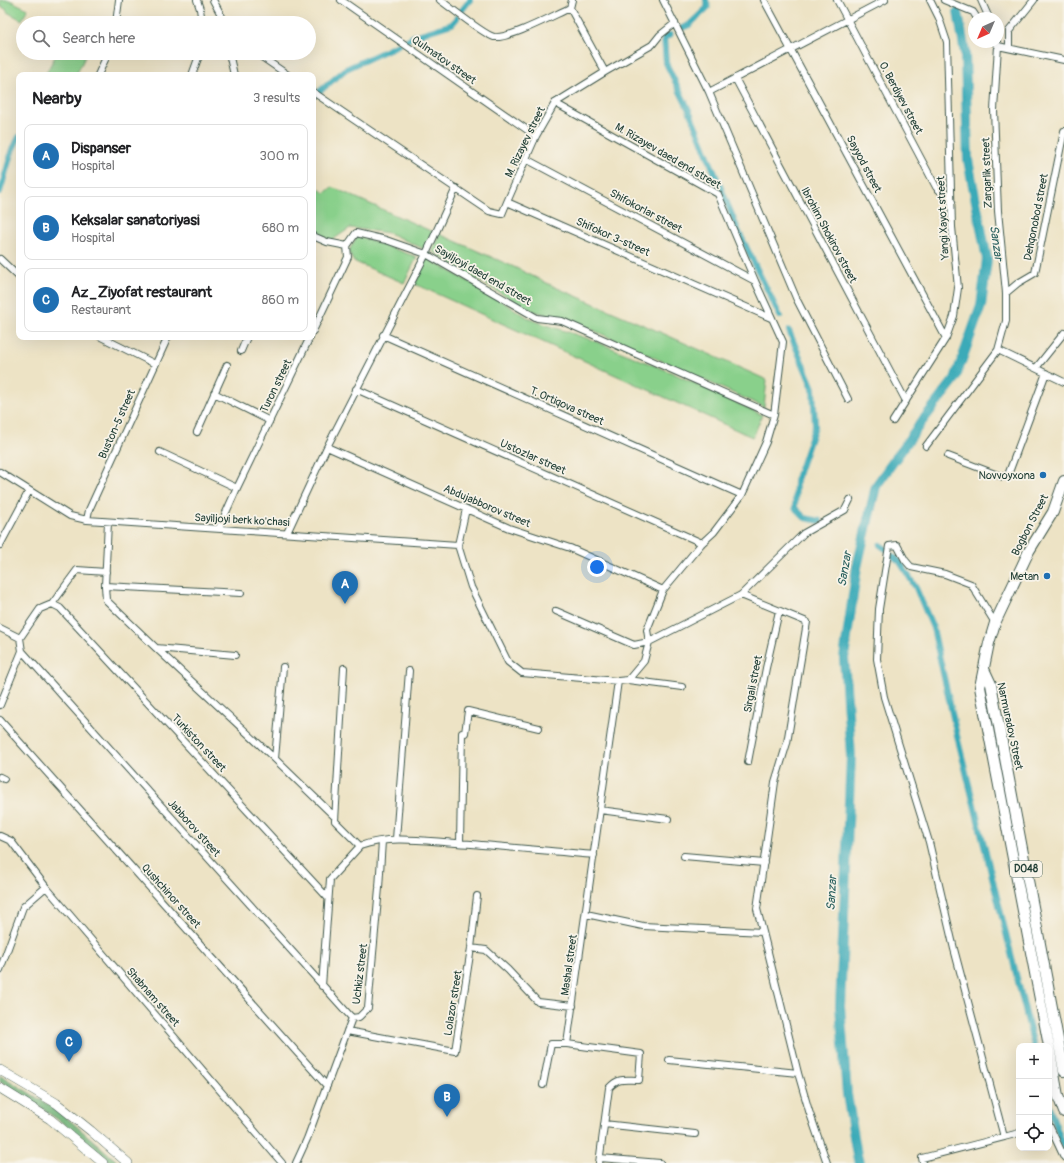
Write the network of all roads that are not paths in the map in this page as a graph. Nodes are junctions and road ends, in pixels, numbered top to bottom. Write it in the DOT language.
graph roads {
  1 [pos="119,0"];
  2 [pos="197,0"];
  3 [pos="213,0"];
  4 [pos="341,0"];
  5 [pos="440,0"];
  6 [pos="572,0"];
  7 [pos="663,0"];
  8 [pos="764,0"];
  9 [pos="838,0"];
  10 [pos="885,0"];
  11 [pos="930,0"];
  12 [pos="944,0"];
  13 [pos="981,0"];
  14 [pos="1034,0"];
  15 [pos="570,8"];
  16 [pos="974,12"];
  17 [pos="986,12"];
  18 [pos="117,16"];
  19 [pos="201,16"];
  20 [pos="221,16"];
  21 [pos="848,20"];
  22 [pos="675,23"];
  23 [pos="1004,46"];
  24 [pos="997,48"];
  25 [pos="1009,48"];
  26 [pos="791,49"];
  27 [pos="105,60"];
  28 [pos="197,60"];
  29 [pos="231,60"];
  30 [pos="266,60"];
  31 [pos="1064,60"];
  32 [pos="99,72"];
  33 [pos="193,72"];
  34 [pos="233,72"];
  35 [pos="284,72"];
  36 [pos="605,72"];
  37 [pos="735,78"];
  38 [pos="709,92"];
  39 [pos="316,94"];
  40 [pos="555,103"];
  41 [pos="1064,131"];
  42 [pos="536,136"];
  43 [pos="526,159"];
  44 [pos="456,188"];
  45 [pos="507,202"];
  46 [pos="952,202"];
  47 [pos="316,237"];
  48 [pos="347,246"];
  49 [pos="426,254"];
  50 [pos="0,259"];
  51 [pos="16,274"];
  52 [pos="755,281"];
  53 [pos="1006,293"];
  54 [pos="772,318"];
  55 [pos="316,325"];
  56 [pos="1064,333"];
  57 [pos="383,335"];
  58 [pos="946,338"];
  59 [pos="107,340"];
  60 [pos="167,340"];
  61 [pos="246,340"];
  62 [pos="309,340"];
  63 [pos="241,350"];
  64 [pos="998,350"];
  65 [pos="155,364"];
  66 [pos="227,365"];
  67 [pos="1036,368"];
  68 [pos="1046,373"];
  69 [pos="1064,382"];
  70 [pos="356,389"];
  71 [pos="214,393"];
  72 [pos="848,399"];
  73 [pos="906,401"];
  74 [pos="774,415"];
  75 [pos="270,421"];
  76 [pos="893,421"];
  77 [pos="197,432"];
  78 [pos="926,446"];
  79 [pos="327,447"];
  80 [pos="160,452"];
  81 [pos="948,456"];
  82 [pos="0,472"];
  83 [pos="1064,481"];
  84 [pos="237,488"];
  85 [pos="29,491"];
  86 [pos="742,495"];
  87 [pos="850,500"];
  88 [pos="466,509"];
  89 [pos="87,520"];
  90 [pos="108,522"];
  91 [pos="219,528"];
  92 [pos="287,532"];
  93 [pos="702,543"];
  94 [pos="0,544"];
  95 [pos="458,545"];
  96 [pos="106,572"];
  97 [pos="105,586"];
  98 [pos="663,590"];
  99 [pos="241,592"];
  100 [pos="741,595"];
  101 [pos="52,604"];
  102 [pos="556,611"];
  103 [pos="779,611"];
  104 [pos="995,623"];
  105 [pos="0,628"];
  106 [pos="20,638"];
  107 [pos="649,642"];
  108 [pos="156,648"];
  109 [pos="22,651"];
  110 [pos="235,655"];
  111 [pos="283,667"];
  112 [pos="344,668"];
  113 [pos="984,669"];
  114 [pos="409,671"];
  115 [pos="628,680"];
  116 [pos="618,681"];
  117 [pos="682,687"];
  118 [pos="0,705"];
  119 [pos="0,720"];
  120 [pos="539,728"];
  121 [pos="275,759"];
  122 [pos="748,762"];
  123 [pos="600,810"];
  124 [pos="335,817"];
  125 [pos="668,819"];
  126 [pos="0,836"];
  127 [pos="396,839"];
  128 [pos="382,841"];
  129 [pos="460,843"];
  130 [pos="360,846"];
  131 [pos="594,855"];
  132 [pos="684,856"];
  133 [pos="764,863"];
  134 [pos="46,887"];
  135 [pos="477,896"];
  136 [pos="328,898"];
  137 [pos="586,914"];
  138 [pos="763,932"];
  139 [pos="471,948"];
  140 [pos="0,970"];
  141 [pos="322,986"];
  142 [pos="573,1006"];
  143 [pos="352,1018"];
  144 [pos="347,1031"];
  145 [pos="1048,1043"];
  146 [pos="567,1044"];
  147 [pos="669,1060"];
  148 [pos="1052,1063"];
  149 [pos="0,1070"];
  150 [pos="1064,1071"];
  151 [pos="798,1073"];
  152 [pos="543,1085"];
  153 [pos="327,1086"];
  154 [pos="0,1088"];
  155 [pos="1064,1112"];
  156 [pos="604,1124"];
  157 [pos="1052,1131"];
  158 [pos="695,1134"];
  159 [pos="1016,1134"];
  160 [pos="1004,1137"];
  161 [pos="1064,1157"];
  162 [pos="600,1160"];
  163 [pos="103,1163"];
  164 [pos="128,1163"];
  165 [pos="282,1163"];
  166 [pos="296,1163"];
  167 [pos="660,1163"];
  168 [pos="827,1163"];
  169 [pos="923,1163"];
  1 -- 18 [label="street"];
  2 -- 19 [label="street"];
  3 -- 20 [label="street"];
  4 -- 42 [label="street, Qulmatov street"];
  5 -- 15 [label="street"];
  6 -- 15 [label="street"];
  7 -- 22 [label="street"];
  8 -- 26 [label="street, Sayyod street"];
  9 -- 21 [label="street, O. Berdiyev street"];
  10 -- 21 [label="street"];
  11 -- 46 [label="street, Yangi Xayot street"];
  12 -- 16 [label="street"];
  13 -- 17 [label="street"];
  14 -- 25 [label="street"];
  15 -- 36 [label="street"];
  21 -- 26 [label="street"];
  21 -- 46 [label="street, O. Berdiyev street"];
  22 -- 36 [label="street, M. Rizayev street"];
  22 -- 38 [label="street"];
  23 -- 25 [label="street"];
  24 -- 53 [label="street, Zargarlik street"];
  25 -- 31 [label="street"];
  26 -- 37 [label="street"];
  26 -- 58 [label="street, Sayyod street"];
  27 -- 32 [label="street"];
  28 -- 33 [label="street"];
  29 -- 34 [label="street"];
  30 -- 35 [label="street"];
  36 -- 40 [label="street, M. Rizayev street"];
  37 -- 38 [label="street"];
  37 -- 73 [label="street, Ibrohim Shokirov street"];
  38 -- 72 [label="street"];
  39 -- 44 [label="street"];
  40 -- 42 [label="street, M. Rizayev street"];
  40 -- 52 [label="street, M. Rizayev daed end street"];
  41 -- 53 [label="street, Dehqonobod street"];
  42 -- 43 [label="street, M. Rizayev street"];
  43 -- 45 [label="street, M. Rizayev street"];
  43 -- 52 [label="street, Shifokorlar street"];
  44 -- 45 [label="street"];
  44 -- 49 [label="street"];
  45 -- 54 [label="street, Shifokor 3-street"];
  46 -- 58 [label="street, Yangi Xayot street"];
  47 -- 48 [label="street"];
  48 -- 49 [label="street"];
  48 -- 55 [label="street"];
  49 -- 57 [label="street, Sayiljoyi daed end street"];
  49 -- 74 [label="street, Sayiljoyi daed end street"];
  50 -- 51 [label="street"];
  52 -- 54 [label="street, M. Rizayev daed end street"];
  53 -- 64 [label="street, Zargarlik street"];
  54 -- 74 [label="street, M. Rizayev daed end street"];
  56 -- 67 [label="street"];
  57 -- 70 [label="street, Sayiljoyi daed end street"];
  57 -- 86 [label="street, T. Ortiqova street"];
  58 -- 73 [label="street, Yangi Xayot street"];
  59 -- 65 [label="street"];
  60 -- 65 [label="street, Buston-5 street"];
  61 -- 63 [label="street"];
  62 -- 75 [label="street, Turon street"];
  64 -- 67 [label="street"];
  64 -- 78 [label="street, Zargarlik street"];
  65 -- 89 [label="street, Buston-5 street"];
  66 -- 71 [label="street"];
  67 -- 68 [label="street"];
  68 -- 69 [label="street"];
  68 -- 81 [label="street"];
  70 -- 79 [label="street, Sayiljoyi daed end street"];
  70 -- 93 [label="street, Ustozlar street"];
  71 -- 75 [label="street, Turon street"];
  71 -- 77 [label="street"];
  73 -- 76 [label="street, Yangi Xayot street"];
  74 -- 86 [label="street, M. Rizayev daed end street"];
  75 -- 84 [label="street, Turon street"];
  79 -- 88 [label="street, Abdujabborov street"];
  79 -- 92 [label="street, Sayiljoyi daed end street"];
  80 -- 84 [label="street"];
  82 -- 85 [label="street, Sayiljoyi berk ko'chasi"];
  83 -- 104 [label="main road, Bogbon Street / D048"];
  84 -- 91 [label="street, Turon street"];
  85 -- 89 [label="street, Sayiljoyi berk ko'chasi"];
  85 -- 94 [label="street"];
  86 -- 93 [label="street, M. Rizayev daed end street"];
  87 -- 100 [label="street"];
  88 -- 95 [label="street"];
  88 -- 98 [label="street, Abdujabborov street"];
  89 -- 90 [label="street, Sayiljoyi berk ko'chasi"];
  90 -- 91 [label="street, Sayiljoyi berk ko'chasi"];
  90 -- 96 [label="street"];
  91 -- 92 [label="street, Sayiljoyi berk ko'chasi"];
  92 -- 95 [label="street, Sayiljoyi berk ko'chasi"];
  93 -- 98 [label="street, M. Rizayev daed end street"];
  95 -- 116 [label="street"];
  96 -- 97 [label="street"];
  96 -- 101 [label="street"];
  97 -- 99 [label="street"];
  97 -- 108 [label="street"];
  98 -- 107 [label="street, M. Rizayev daed end street"];
  100 -- 103 [label="street"];
  100 -- 107 [label="street"];
  101 -- 106 [label="street"];
  101 -- 136 [label="street, Turkiston street"];
  102 -- 107 [label="street"];
  103 -- 122 [label="street, Sirgali street"];
  103 -- 133 [label="street"];
  104 -- 113 [label="main road, Bogbon Street / D048"];
  104 -- 160 [label="street"];
  105 -- 106 [label="street"];
  106 -- 109 [label="street"];
  107 -- 115 [label="street, M. Rizayev daed end street"];
  108 -- 110 [label="street"];
  108 -- 121 [label="street"];
  109 -- 118 [label="street"];
  109 -- 141 [label="street, Jabborov street"];
  111 -- 121 [label="street"];
  112 -- 124 [label="street"];
  113 -- 145 [label="main road, Narmuradov Street / D048"];
  113 -- 150 [label="main road, Narmuradov Street / D048"];
  114 -- 127 [label="street"];
  115 -- 116 [label="street"];
  115 -- 117 [label="street"];
  116 -- 123 [label="street, Mashal street"];
  119 -- 153 [label="street, Qushchinor street"];
  120 -- 129 [label="street"];
  121 -- 124 [label="street"];
  123 -- 125 [label="street"];
  123 -- 131 [label="street, Mashal street"];
  124 -- 130 [label="street"];
  126 -- 134 [label="street, Shabnam street"];
  127 -- 128 [label="street"];
  127 -- 129 [label="street"];
  128 -- 130 [label="street"];
  128 -- 143 [label="street, Uchkiz street"];
  129 -- 131 [label="street"];
  130 -- 136 [label="street"];
  131 -- 137 [label="street, Mashal street"];
  132 -- 133 [label="street"];
  133 -- 138 [label="street"];
  134 -- 140 [label="street"];
  134 -- 165 [label="street, Shabnam street"];
  135 -- 139 [label="street, Lolazor street"];
  136 -- 141 [label="street"];
  137 -- 138 [label="street"];
  137 -- 142 [label="street, Mashal street"];
  138 -- 151 [label="street"];
  139 -- 142 [label="street"];
  139 -- 144 [label="street, Lolazor street"];
  141 -- 143 [label="street, Jabborov street"];
  142 -- 146 [label="street, Mashal street"];
  143 -- 144 [label="street, Uchkiz street"];
  144 -- 153 [label="street, Uchkiz street"];
  146 -- 152 [label="street"];
  146 -- 156 [label="street"];
  147 -- 151 [label="street"];
  148 -- 155 [label="main road, Narmuradov Street / D048"];
  149 -- 164 [label="main road"];
  151 -- 168 [label="street"];
  153 -- 166 [label="street, Uchkiz street"];
  154 -- 163 [label="main road"];
  156 -- 158 [label="street"];
  156 -- 162 [label="street"];
  157 -- 161 [label="street"];
  159 -- 160 [label="street"];
  160 -- 169 [label="street"];
  162 -- 167 [label="street"];
}
